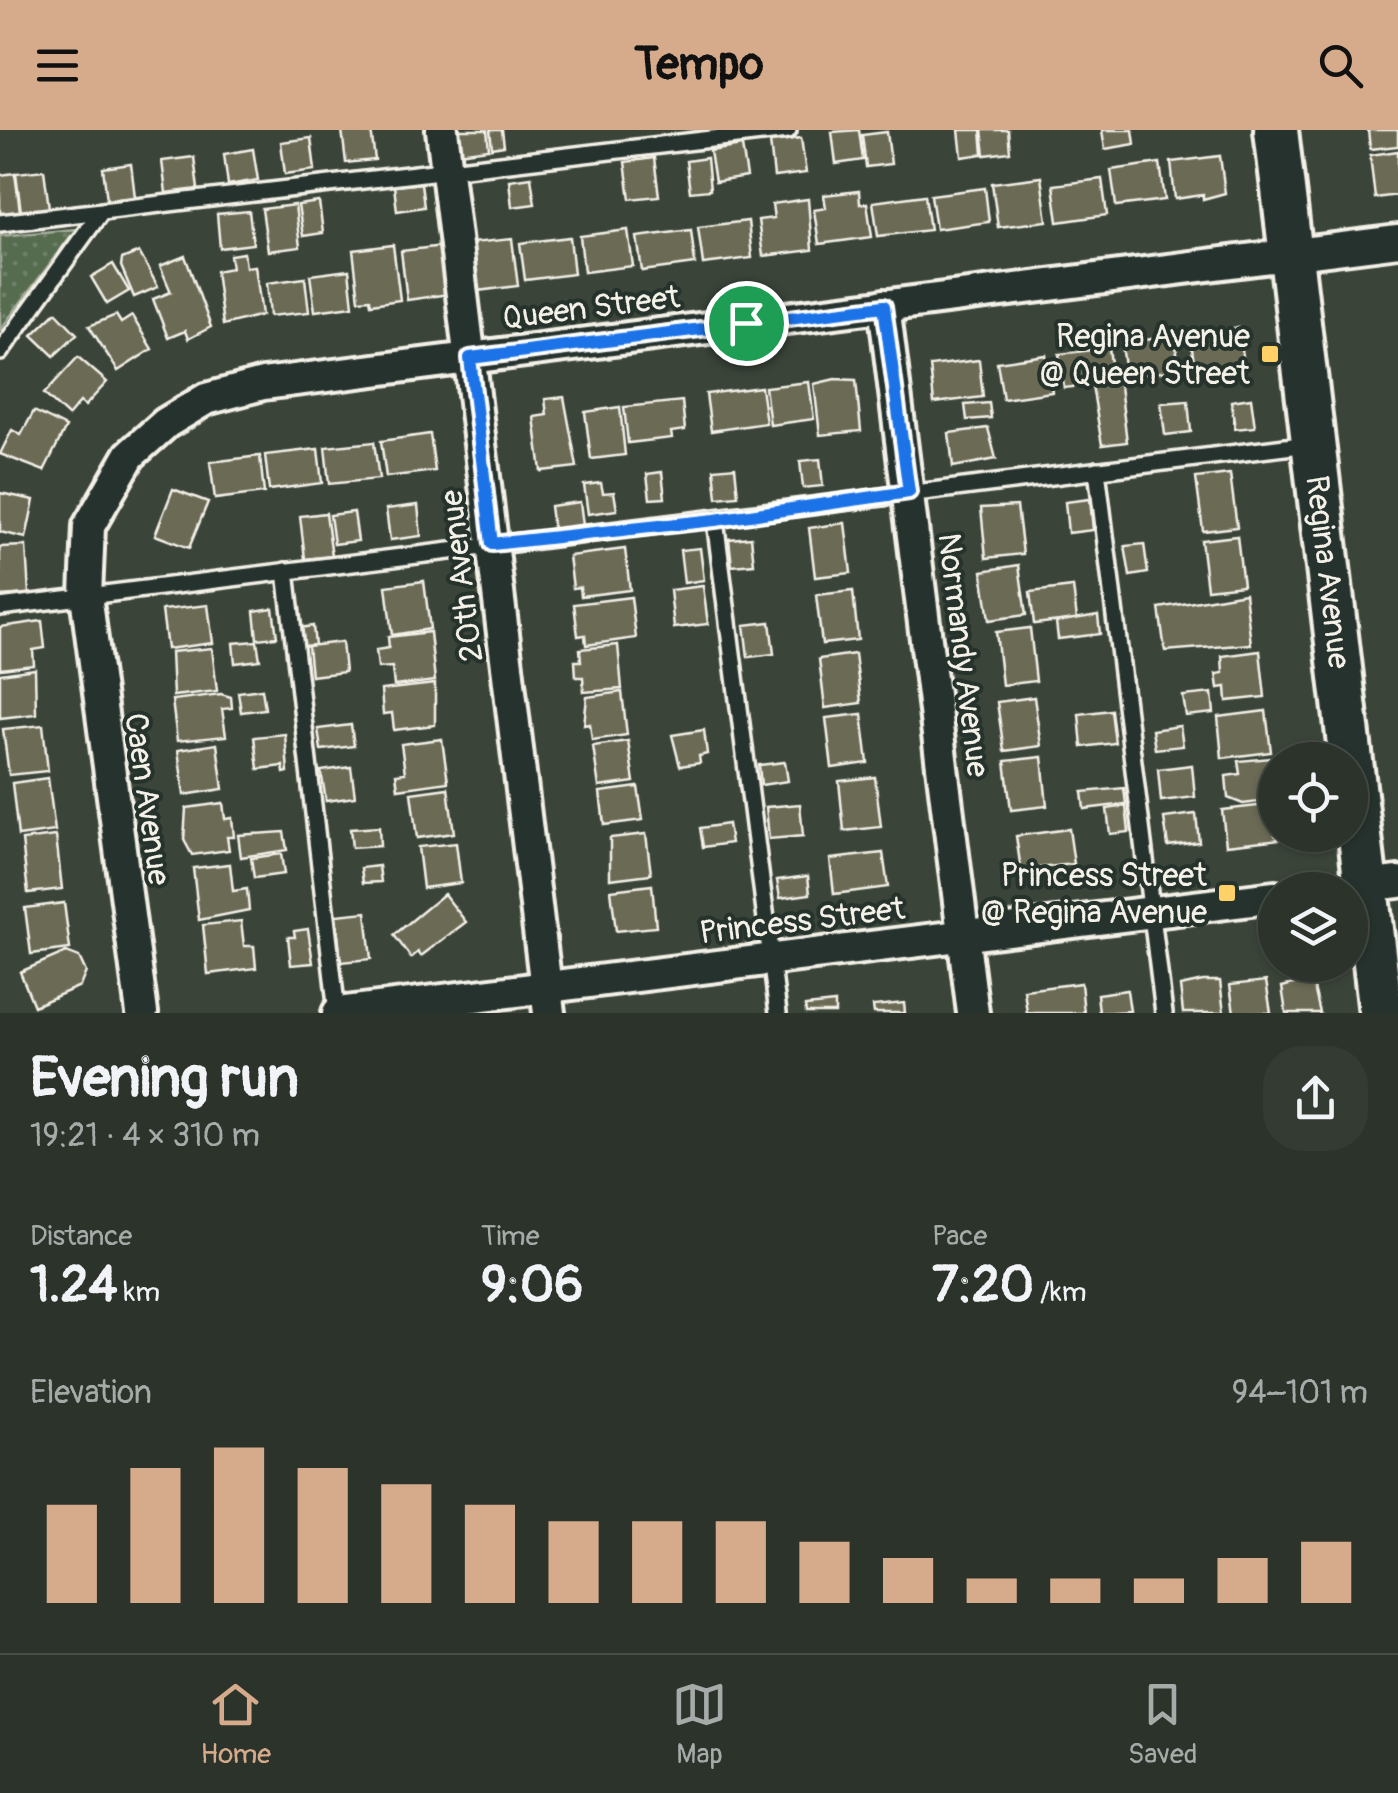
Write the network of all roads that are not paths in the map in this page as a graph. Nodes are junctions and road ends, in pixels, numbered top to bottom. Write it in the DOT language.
graph roads {
  1 [pos="442,130"];
  2 [pos="788,130"];
  3 [pos="1276,130"];
  4 [pos="448,172"];
  5 [pos="100,214"];
  6 [pos="0,223"];
  7 [pos="1398,241"];
  8 [pos="1291,254"];
  9 [pos="884,306"];
  10 [pos="0,352"];
  11 [pos="470,358"];
  12 [pos="1313,444"];
  13 [pos="1097,470"];
  14 [pos="909,492"];
  15 [pos="715,520"];
  16 [pos="492,544"];
  17 [pos="286,572"];
  18 [pos="86,595"];
  19 [pos="0,607"];
  20 [pos="1363,872"];
  21 [pos="1258,899"];
  22 [pos="1368,910"];
  23 [pos="1152,912"];
  24 [pos="964,936"];
  25 [pos="772,959"];
  26 [pos="548,1000"];
  27 [pos="142,1013"];
  28 [pos="338,1013"];
  29 [pos="778,1013"];
  30 [pos="973,1013"];
  31 [pos="1164,1013"];
  32 [pos="1381,1013"];
  1 -- 4 [label="street, 20th Avenue"];
  2 -- 4 [label="lane"];
  3 -- 8 [label="street, Regina Avenue"];
  4 -- 5 [label="lane"];
  4 -- 11 [label="street, 20th Avenue"];
  5 -- 6 [label="lane"];
  5 -- 10 [label="lane"];
  7 -- 8 [label="street, Queen Street"];
  8 -- 9 [label="street, Queen Street"];
  8 -- 12 [label="street, Regina Avenue"];
  9 -- 11 [label="street, Queen Street"];
  9 -- 14 [label="street, Normandy Avenue"];
  11 -- 16 [label="street, 20th Avenue"];
  11 -- 18 [label="street, Queen Street"];
  12 -- 13 [label="lane"];
  12 -- 20 [label="street, Regina Avenue"];
  13 -- 14 [label="lane"];
  13 -- 23 [label="lane"];
  14 -- 15 [label="lane"];
  14 -- 24 [label="street, Normandy Avenue"];
  15 -- 16 [label="lane"];
  15 -- 25 [label="lane"];
  16 -- 17 [label="lane"];
  16 -- 26 [label="street, 20th Avenue"];
  17 -- 18 [label="lane"];
  17 -- 28 [label="lane"];
  18 -- 19 [label="lane"];
  18 -- 27 [label="street, Caen Avenue"];
  21 -- 23 [label="street, Princess Street"];
  22 -- 32 [label="street, Regina Avenue"];
  23 -- 24 [label="street, Princess Street"];
  23 -- 31 [label="lane"];
  24 -- 25 [label="street, Princess Street"];
  24 -- 30 [label="street, Normandy Avenue"];
  25 -- 26 [label="street, Princess Street"];
  25 -- 29 [label="lane"];
  26 -- 28 [label="street, Princess Street"];
}
